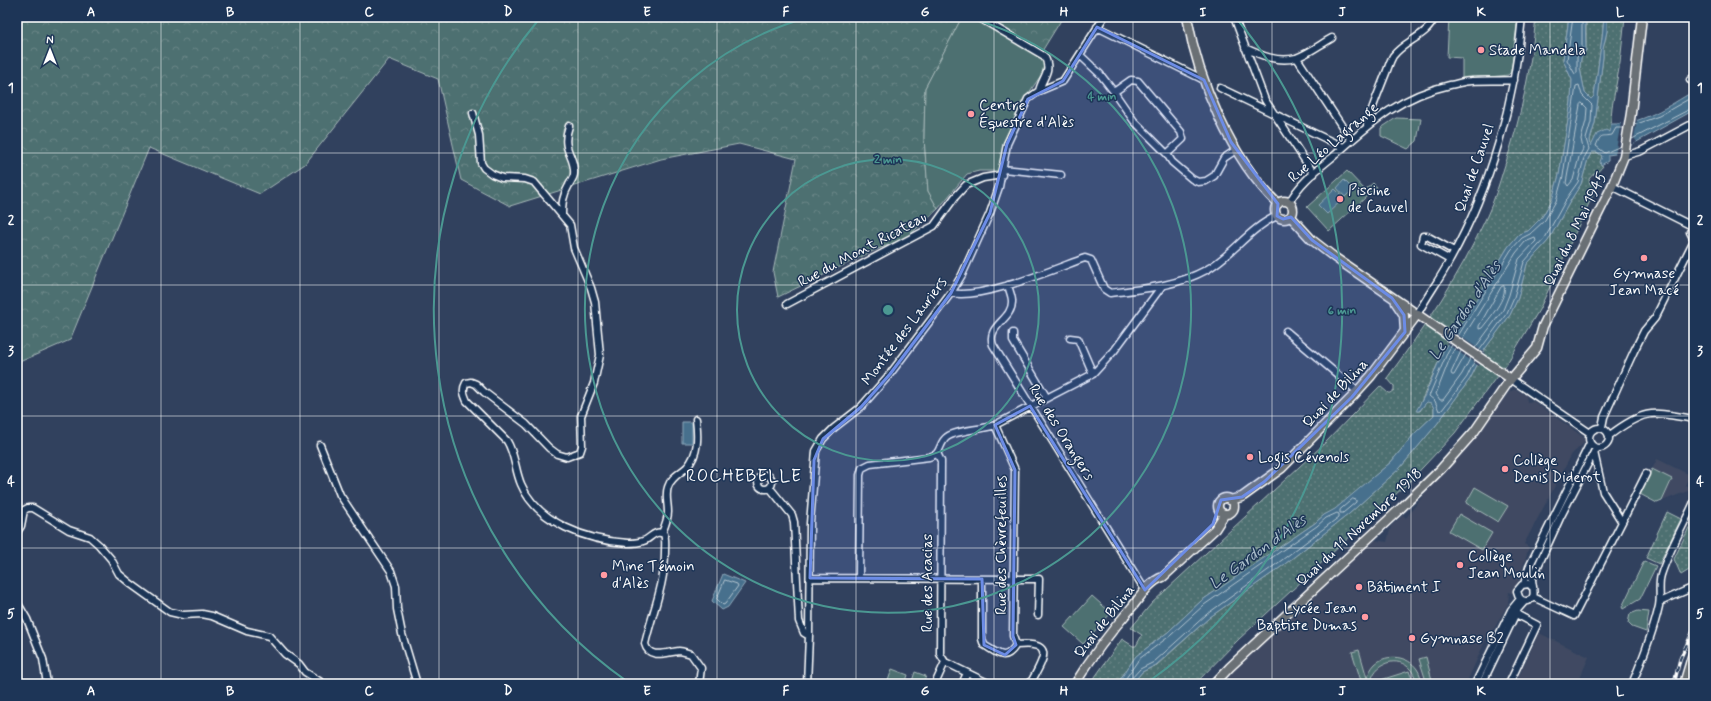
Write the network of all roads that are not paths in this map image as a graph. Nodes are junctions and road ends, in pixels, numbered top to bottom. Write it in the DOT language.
graph roads {
  1 [pos="978,17"];
  2 [pos="1104,17"];
  3 [pos="1187,17"];
  4 [pos="1234,17"];
  5 [pos="1435,17"];
  6 [pos="1522,17"];
  7 [pos="1642,17"];
  8 [pos="1098,27"];
  9 [pos="1332,38"];
  10 [pos="1244,48"];
  11 [pos="1080,55"];
  12 [pos="1296,58"];
  13 [pos="1204,80"];
  14 [pos="1514,80"];
  15 [pos="1220,88"];
  16 [pos="1040,92"];
  17 [pos="1114,92"];
  18 [pos="473,113"];
  19 [pos="1273,114"];
  20 [pos="1694,123"];
  21 [pos="1367,125"];
  22 [pos="569,126"];
  23 [pos="1351,140"];
  24 [pos="1343,147"];
  25 [pos="1236,150"];
  26 [pos="1167,154"];
  27 [pos="1624,154"];
  28 [pos="1002,172"];
  29 [pos="1314,174"];
  30 [pos="1060,175"];
  31 [pos="1612,186"];
  32 [pos="1289,203"];
  33 [pos="1278,204"];
  34 [pos="562,215"];
  35 [pos="1277,216"];
  36 [pos="1291,216"];
  37 [pos="1693,225"];
  38 [pos="1694,240"];
  39 [pos="1454,251"];
  40 [pos="1450,260"];
  41 [pos="1008,285"];
  42 [pos="1162,286"];
  43 [pos="951,293"];
  44 [pos="1392,298"];
  45 [pos="787,304"];
  46 [pos="1420,317"];
  47 [pos="1286,331"];
  48 [pos="1404,332"];
  49 [pos="1013,333"];
  50 [pos="1070,338"];
  51 [pos="1093,374"];
  52 [pos="1511,379"];
  53 [pos="1357,391"];
  54 [pos="1047,398"];
  55 [pos="1030,406"];
  56 [pos="696,419"];
  57 [pos="1694,419"];
  58 [pos="995,425"];
  59 [pos="1602,427"];
  60 [pos="1590,433"];
  61 [pos="1610,435"];
  62 [pos="1590,443"];
  63 [pos="320,445"];
  64 [pos="1596,450"];
  65 [pos="937,453"];
  66 [pos="1646,474"];
  67 [pos="1264,482"];
  68 [pos="770,488"];
  69 [pos="1230,500"];
  70 [pos="1694,502"];
  71 [pos="1234,508"];
  72 [pos="1222,513"];
  73 [pos="1622,522"];
  74 [pos="17,532"];
  75 [pos="662,533"];
  76 [pos="810,578"];
  77 [pos="859,578"];
  78 [pos="939,579"];
  79 [pos="982,579"];
  80 [pos="1014,579"];
  81 [pos="1524,584"];
  82 [pos="1532,587"];
  83 [pos="1694,587"];
  84 [pos="1145,590"];
  85 [pos="1534,597"];
  86 [pos="1522,600"];
  87 [pos="17,602"];
  88 [pos="1660,602"];
  89 [pos="1516,614"];
  90 [pos="1038,615"];
  91 [pos="809,636"];
  92 [pos="1016,645"];
  93 [pos="1694,650"];
  94 [pos="945,662"];
  95 [pos="967,673"];
  96 [pos="47,684"];
  97 [pos="324,684"];
  98 [pos="417,684"];
  99 [pos="699,684"];
  100 [pos="807,684"];
  101 [pos="935,684"];
  102 [pos="962,684"];
  103 [pos="990,684"];
  104 [pos="1030,684"];
  105 [pos="1075,684"];
  106 [pos="1214,684"];
  107 [pos="1475,684"];
  108 [pos="1482,684"];
  109 [pos="1509,684"];
  110 [pos="1632,684"];
  111 [pos="1684,684"];
  1 -- 16 [label="street"];
  2 -- 8 [label="street, Montée des Lauriers"];
  3 -- 13 [label="main road"];
  4 -- 10 [label="street"];
  5 -- 21 [label="street"];
  6 -- 14 [label="street, Quai de Cauvel"];
  7 -- 27 [label="main road, Quai du 8 Mai 1945"];
  8 -- 11 [label="street, Montée des Lauriers"];
  8 -- 13 [label="street"];
  9 -- 12 [label="street"];
  10 -- 12 [label="street"];
  10 -- 19 [label="street"];
  11 -- 16 [label="street, Montée des Lauriers"];
  11 -- 17 [label="street"];
  12 -- 23 [label="street"];
  13 -- 25 [label="main road"];
  14 -- 21 [label="street, Rue Léo Lagrange"];
  14 -- 39 [label="street, Quai de Cauvel"];
  15 -- 19 [label="street"];
  16 -- 28 [label="street, Montée des Lauriers"];
  17 -- 26 [label="street"];
  17 -- 26 [label="street"];
  18 -- 34 [label="street"];
  19 -- 24 [label="street"];
  19 -- 29 [label="street"];
  20 -- 27 [label="street"];
  21 -- 23 [label="street, Rue Léo Lagrange"];
  22 -- 34 [label="street"];
  23 -- 24 [label="street, Rue Léo Lagrange"];
  24 -- 29 [label="street, Rue Léo Lagrange"];
  25 -- 26 [label="street"];
  25 -- 33 [label="main road"];
  27 -- 31 [label="main road, Quai du 8 Mai 1945"];
  28 -- 30 [label="street, Rue du Mont Ricateau"];
  28 -- 43 [label="street, Montée des Lauriers"];
  28 -- 45 [label="street, Rue du Mont Ricateau"];
  29 -- 32 [label="street, Rue Léo Lagrange"];
  31 -- 37 [label="street"];
  31 -- 52 [label="main road, Quai du 8 Mai 1945"];
  32 -- 33 [label="main road"];
  32 -- 36 [label="main road"];
  33 -- 35 [label="main road"];
  34 -- 75 [label="street"];
  35 -- 36 [label="main road"];
  35 -- 42 [label="street"];
  36 -- 44 [label="main road"];
  37 -- 38 [label="street"];
  38 -- 59 [label="street"];
  39 -- 40 [label="street, Quai de Cauvel"];
  39 -- 40 [label="street"];
  40 -- 46 [label="street, Quai de Cauvel"];
  41 -- 42 [label="street"];
  41 -- 43 [label="street"];
  41 -- 55 [label="street, Rue des Orangers"];
  42 -- 51 [label="street"];
  43 -- 76 [label="street, Montée des Lauriers"];
  44 -- 46 [label="main road"];
  44 -- 48 [label="main road"];
  46 -- 48 [label="main road, Quai de Bilina"];
  46 -- 52 [label="main road"];
  47 -- 53 [label="street"];
  48 -- 53 [label="main road, Quai de Bilina"];
  49 -- 54 [label="street"];
  50 -- 51 [label="street"];
  51 -- 54 [label="street"];
  52 -- 60 [label="street"];
  52 -- 106 [label="main road, Quai du 11 Novembre 1918"];
  53 -- 67 [label="main road, Quai de Bilina"];
  54 -- 55 [label="street"];
  55 -- 58 [label="street"];
  55 -- 84 [label="street, Rue des Orangers"];
  56 -- 75 [label="street"];
  57 -- 61 [label="street"];
  58 -- 65 [label="street"];
  58 -- 80 [label="street, Rue des Chèvrefeuilles"];
  59 -- 60 [label="street"];
  59 -- 61 [label="street"];
  60 -- 62 [label="street"];
  61 -- 64 [label="street"];
  62 -- 64 [label="street"];
  62 -- 81 [label="street"];
  63 -- 98 [label="street"];
  64 -- 73 [label="street"];
  64 -- 82 [label="street"];
  65 -- 77 [label="street"];
  65 -- 78 [label="street, Rue des Acacias"];
  66 -- 73 [label="street"];
  67 -- 69 [label="main road, Quai de Bilina"];
  67 -- 71 [label="main road, Quai de Bilina"];
  68 -- 91 [label="street"];
  69 -- 71 [label="main road"];
  69 -- 72 [label="main road"];
  70 -- 88 [label="street"];
  71 -- 72 [label="main road"];
  72 -- 84 [label="main road, Quai de Bilina"];
  73 -- 85 [label="street"];
  74 -- 97 [label="street"];
  75 -- 99 [label="street"];
  76 -- 77 [label="street"];
  76 -- 91 [label="street, Montée des Lauriers"];
  77 -- 78 [label="street"];
  78 -- 79 [label="street"];
  78 -- 94 [label="street, Rue des Acacias"];
  79 -- 80 [label="street"];
  79 -- 92 [label="street, Rue des Chèvrefeuilles"];
  80 -- 90 [label="street"];
  80 -- 92 [label="street, Rue des Chèvrefeuilles"];
  81 -- 82 [label="street"];
  81 -- 86 [label="street"];
  82 -- 85 [label="street"];
  83 -- 88 [label="street"];
  84 -- 105 [label="main road, Quai de Bilina"];
  85 -- 86 [label="street"];
  86 -- 89 [label="street"];
  86 -- 107 [label="street"];
  87 -- 96 [label="street"];
  88 -- 110 [label="street"];
  89 -- 108 [label="street"];
  89 -- 109 [label="street"];
  91 -- 100 [label="street, Montée des Lauriers"];
  92 -- 104 [label="street"];
  93 -- 111 [label="main road"];
  94 -- 95 [label="street"];
  94 -- 101 [label="street"];
  95 -- 102 [label="street"];
  95 -- 103 [label="street"];
}
